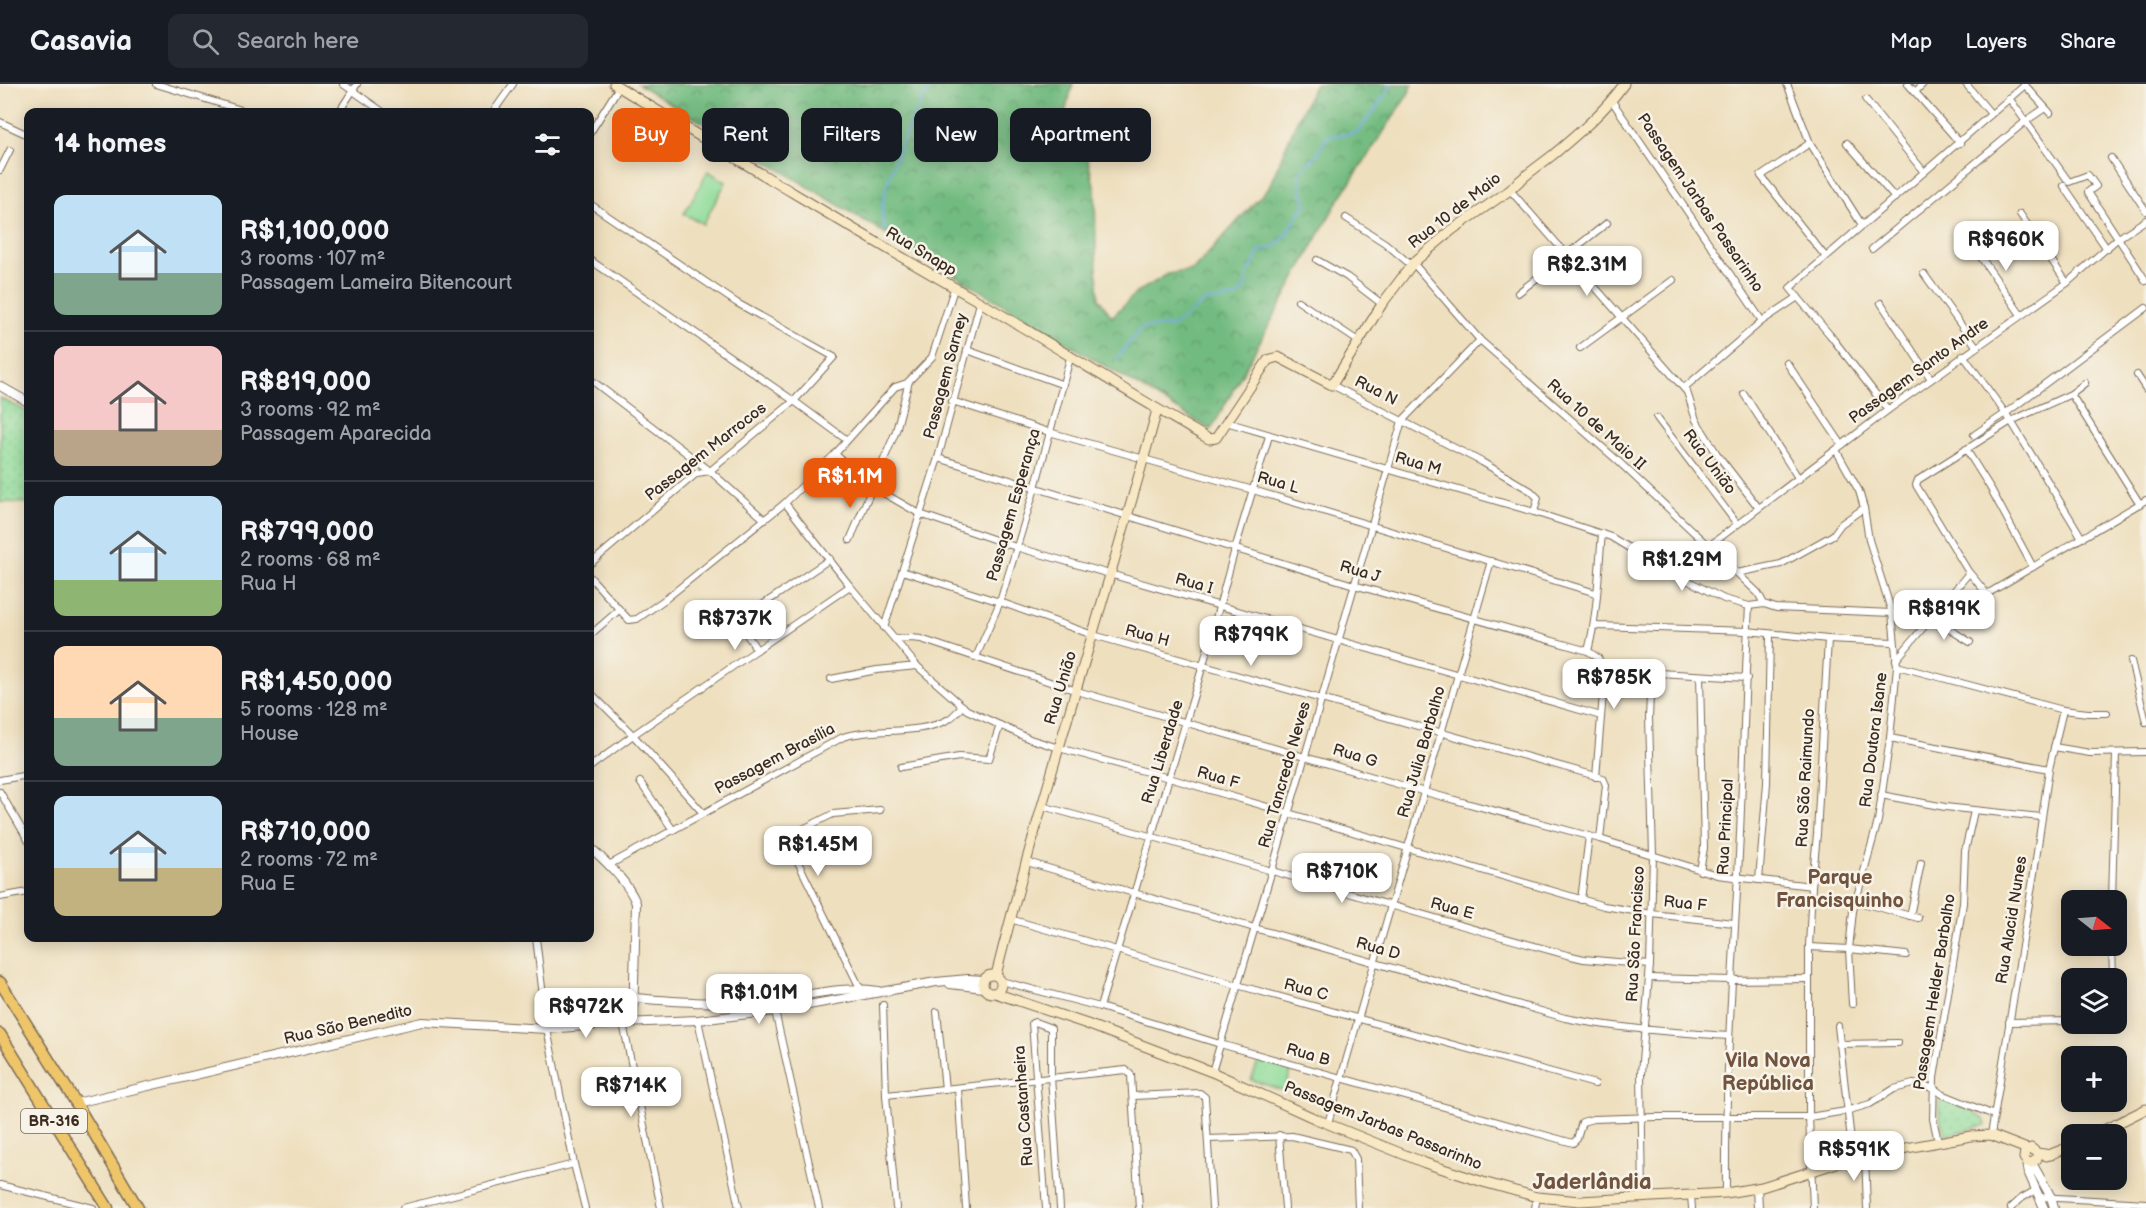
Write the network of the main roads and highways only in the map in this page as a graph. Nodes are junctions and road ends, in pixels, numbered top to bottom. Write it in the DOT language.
graph roads {
  1 [pos="1624,84"];
  2 [pos="617,86"];
  3 [pos="1332,386"];
  4 [pos="1157,410"];
  5 [pos="1215,439"];
  6 [pos="999,978"];
  7 [pos="0,982"];
  8 [pos="995,993"];
  9 [pos="0,1034"];
  10 [pos="2146,1109"];
  11 [pos="2116,1124"];
  12 [pos="2061,1151"];
  13 [pos="108,1208"];
  14 [pos="138,1208"];
  1 -- 3 [label="main road, Rua 10 de Maio"];
  2 -- 4 [label="main road, Rua Snapp"];
  3 -- 5 [label="main road, Rua N"];
  4 -- 5 [label="main road, Rua Snapp"];
  4 -- 6 [label="main road, Rua União"];
  6 -- 8 [label="main road"];
  6 -- 8 [label="main road"];
  7 -- 14 [label="highway, BR-316"];
  8 -- 12 [label="main road, Passagem Jarbas Passarinho"];
  9 -- 13 [label="highway, BR-316"];
  10 -- 11 [label="main road"];
}
